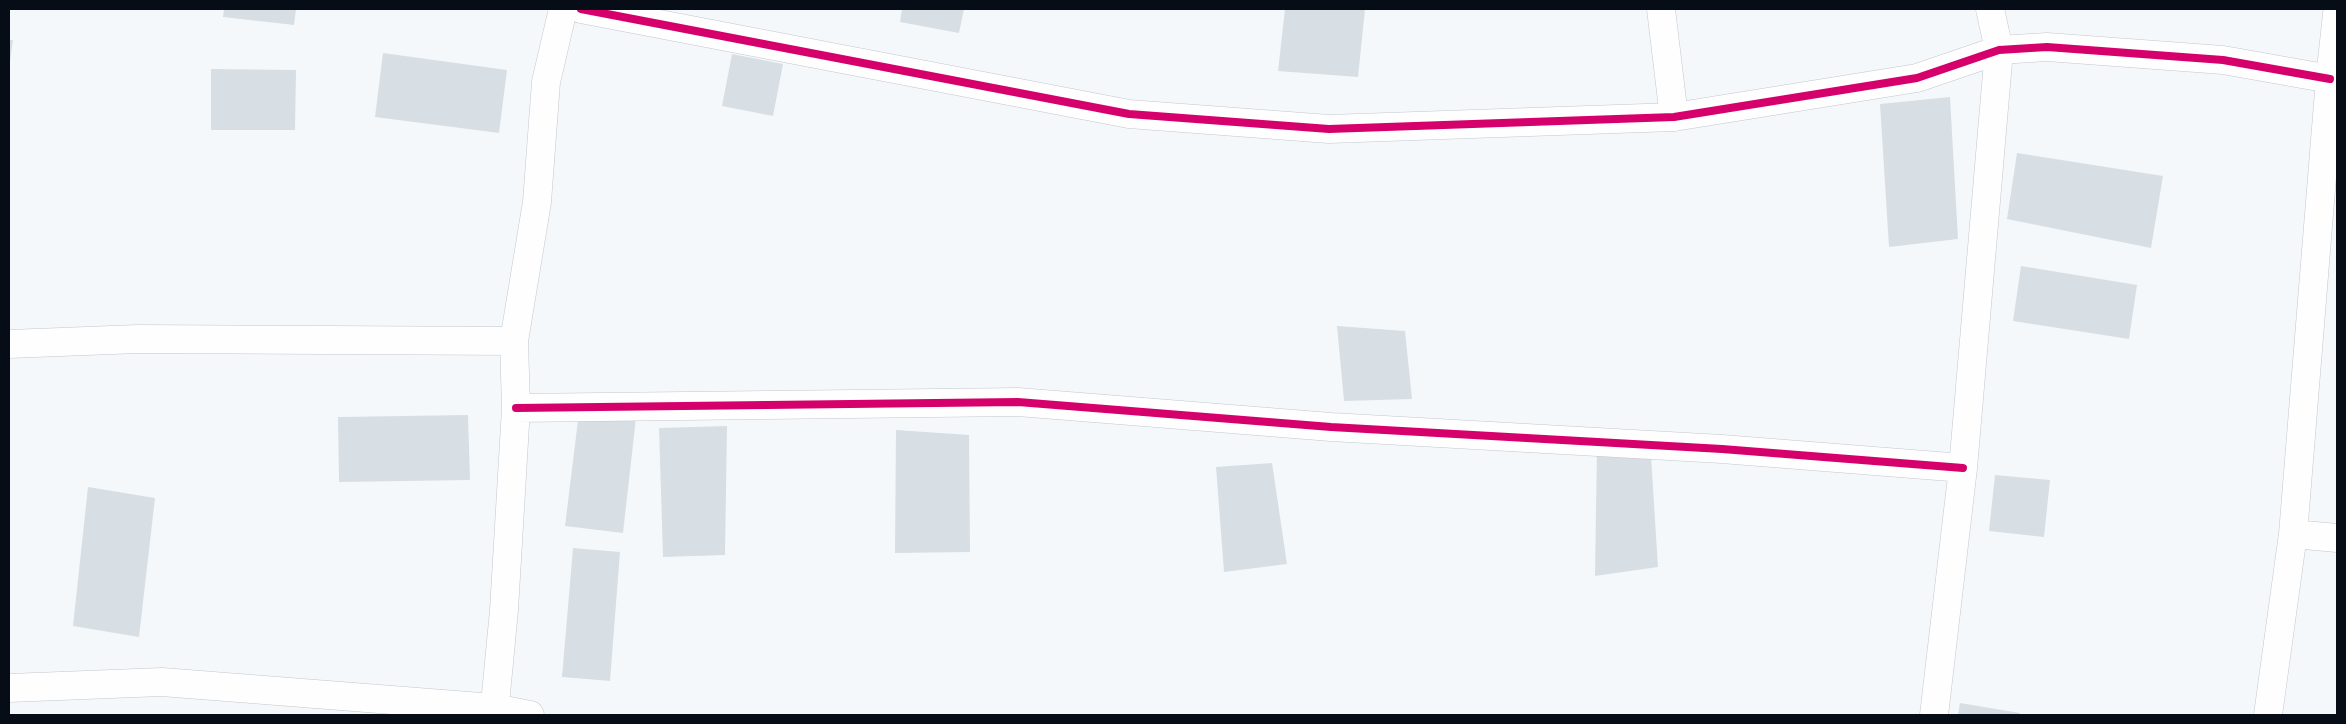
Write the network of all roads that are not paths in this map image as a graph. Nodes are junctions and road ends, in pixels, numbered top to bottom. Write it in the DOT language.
graph roads {
  1 [pos="562,9"];
  2 [pos="581,9"];
  3 [pos="1661,9"];
  4 [pos="1990,9"];
  5 [pos="2337,14"];
  6 [pos="1999,50"];
  7 [pos="2330,79"];
  8 [pos="1674,117"];
  9 [pos="514,341"];
  10 [pos="9,344"];
  11 [pos="516,408"];
  12 [pos="1963,468"];
  13 [pos="2294,534"];
  14 [pos="2337,538"];
  15 [pos="9,688"];
  16 [pos="494,712"];
  17 [pos="530,715"];
  18 [pos="1934,715"];
  19 [pos="2268,715"];
  1 -- 9 [label="street"];
  2 -- 8 [label="street"];
  3 -- 8 [label="street"];
  4 -- 6 [label="street"];
  5 -- 7 [label="street"];
  6 -- 7 [label="street"];
  6 -- 8 [label="street"];
  6 -- 12 [label="street"];
  7 -- 13 [label="street"];
  9 -- 10 [label="street"];
  9 -- 11 [label="street"];
  11 -- 12 [label="street"];
  11 -- 16 [label="street"];
  12 -- 18 [label="street"];
  13 -- 14 [label="street"];
  13 -- 19 [label="street"];
  15 -- 16 [label="street"];
  16 -- 17 [label="street"];
}
